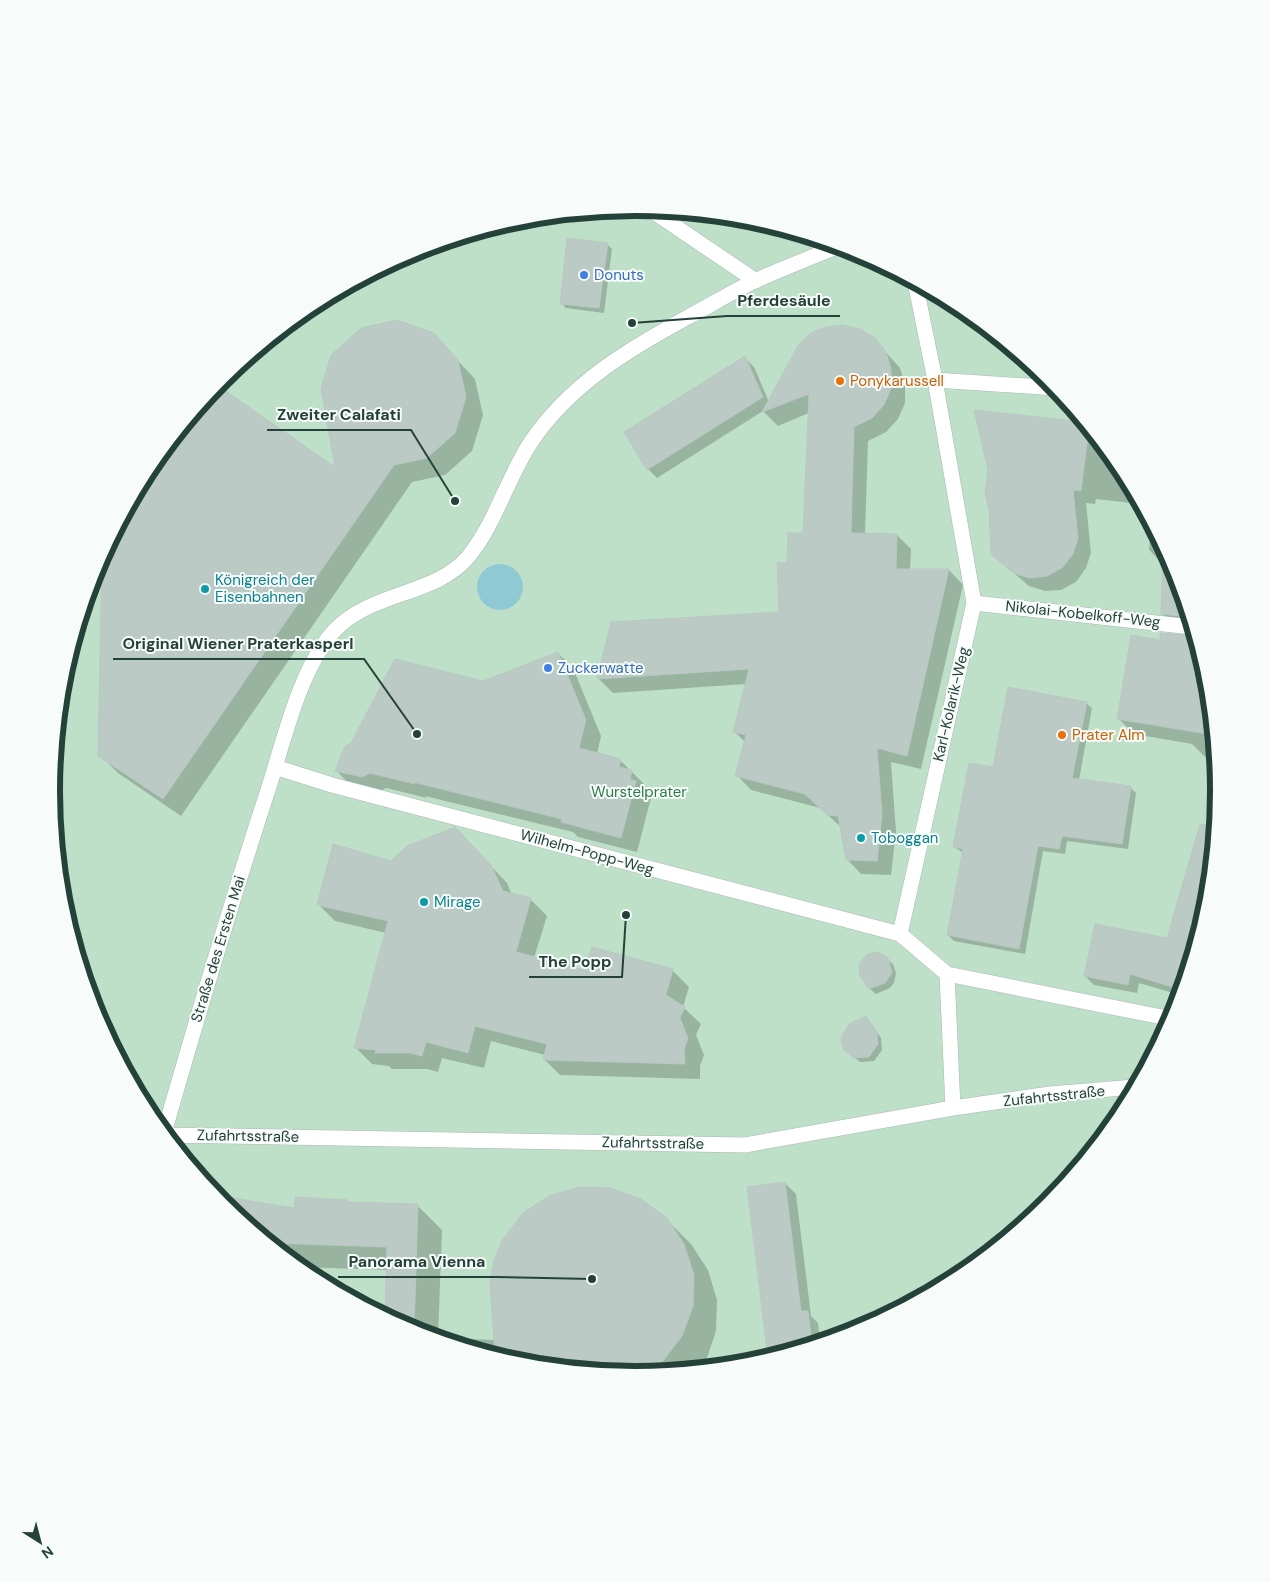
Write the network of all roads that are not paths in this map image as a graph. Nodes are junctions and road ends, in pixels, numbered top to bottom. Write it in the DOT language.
graph roads {
  1 [pos="661,217"];
  2 [pos="829,250"];
  3 [pos="756,281"];
  4 [pos="916,290"];
  5 [pos="935,380"];
  6 [pos="1045,387"];
  7 [pos="974,603"];
  8 [pos="1185,626"];
  9 [pos="275,767"];
  10 [pos="900,934"];
  11 [pos="947,974"];
  12 [pos="1163,1017"];
  13 [pos="1127,1088"];
  14 [pos="953,1108"];
  15 [pos="168,1125"];
  16 [pos="174,1134"];
  1 -- 3 [label="street"];
  2 -- 3 [label="street"];
  3 -- 9 [label="street, Straße des Ersten Mai"];
  4 -- 5 [label="street, Karl-Kolarik-Weg"];
  5 -- 6 [label="street"];
  5 -- 7 [label="street, Karl-Kolarik-Weg"];
  7 -- 8 [label="street, Nikolai-Kobelkoff-Weg"];
  7 -- 10 [label="street, Karl-Kolarik-Weg"];
  9 -- 10 [label="street, Wilhelm-Popp-Weg"];
  9 -- 15 [label="street, Straße des Ersten Mai"];
  10 -- 11 [label="street"];
  11 -- 12 [label="street"];
  11 -- 14 [label="street"];
  13 -- 14 [label="street, Zufahrtsstraße"];
  14 -- 16 [label="street, Zufahrtsstraße"];
}
